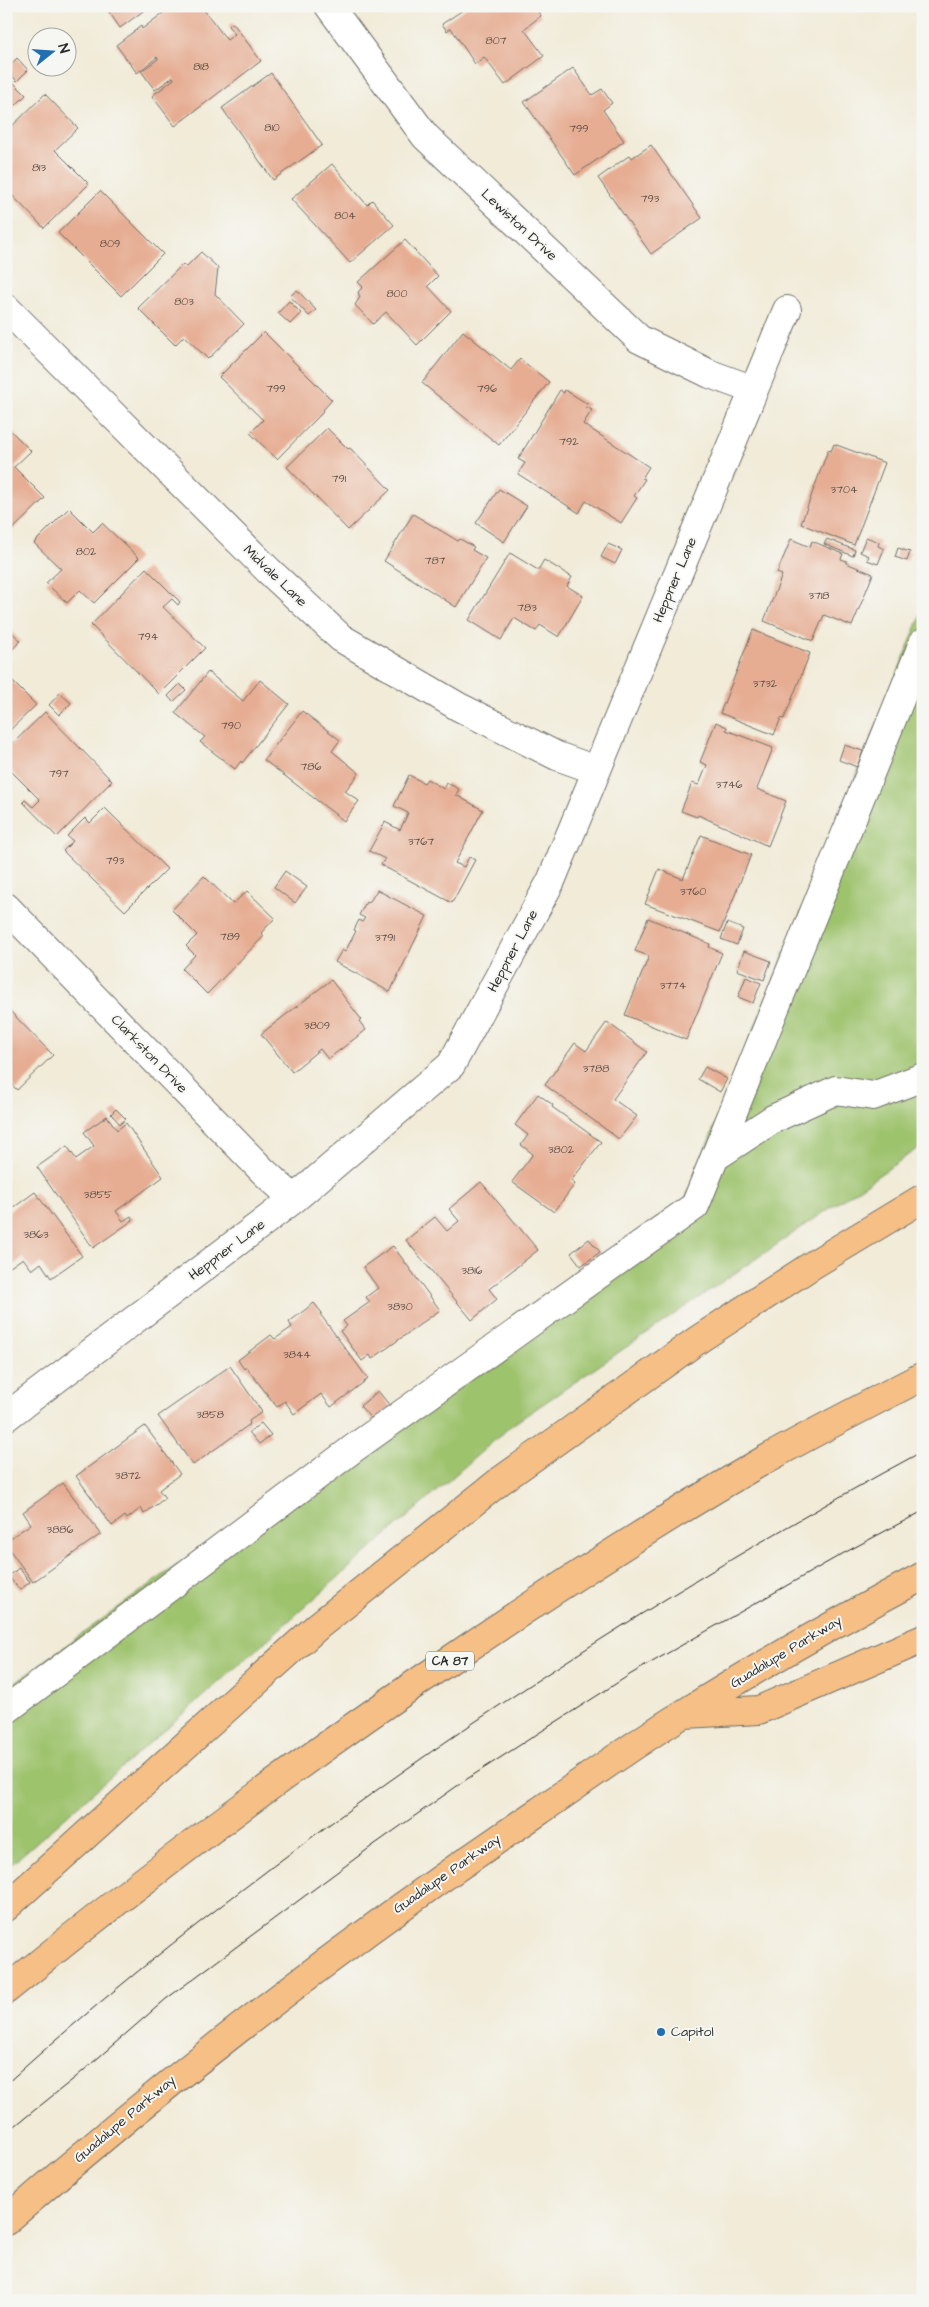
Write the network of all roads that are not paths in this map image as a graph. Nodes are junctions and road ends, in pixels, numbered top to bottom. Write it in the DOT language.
graph roads {
  1 [pos="329,6"];
  2 [pos="6,308"];
  3 [pos="787,310"];
  4 [pos="754,390"];
  5 [pos="923,643"];
  6 [pos="596,770"];
  7 [pos="6,908"];
  8 [pos="923,1077"];
  9 [pos="715,1157"];
  10 [pos="294,1198"];
  11 [pos="923,1198"];
  12 [pos="923,1376"];
  13 [pos="6,1417"];
  14 [pos="923,1576"];
  15 [pos="923,1640"];
  16 [pos="6,1710"];
  17 [pos="682,1714"];
  18 [pos="6,1907"];
  19 [pos="6,1990"];
  20 [pos="6,2221"];
  1 -- 4 [label="street, Lewiston Drive"];
  2 -- 6 [label="street, Midvale Lane"];
  3 -- 4 [label="street, Heppner Lane"];
  4 -- 6 [label="street, Heppner Lane"];
  5 -- 9 [label="street"];
  6 -- 10 [label="street, Heppner Lane"];
  7 -- 10 [label="street, Clarkston Drive"];
  8 -- 9 [label="street"];
  9 -- 16 [label="street"];
  10 -- 13 [label="street, Heppner Lane"];
  11 -- 18 [label="highway"];
  12 -- 19 [label="highway, CA 87"];
  14 -- 17 [label="highway, Guadalupe Parkway"];
  15 -- 17 [label="highway"];
  17 -- 20 [label="highway, Guadalupe Parkway"];
}
